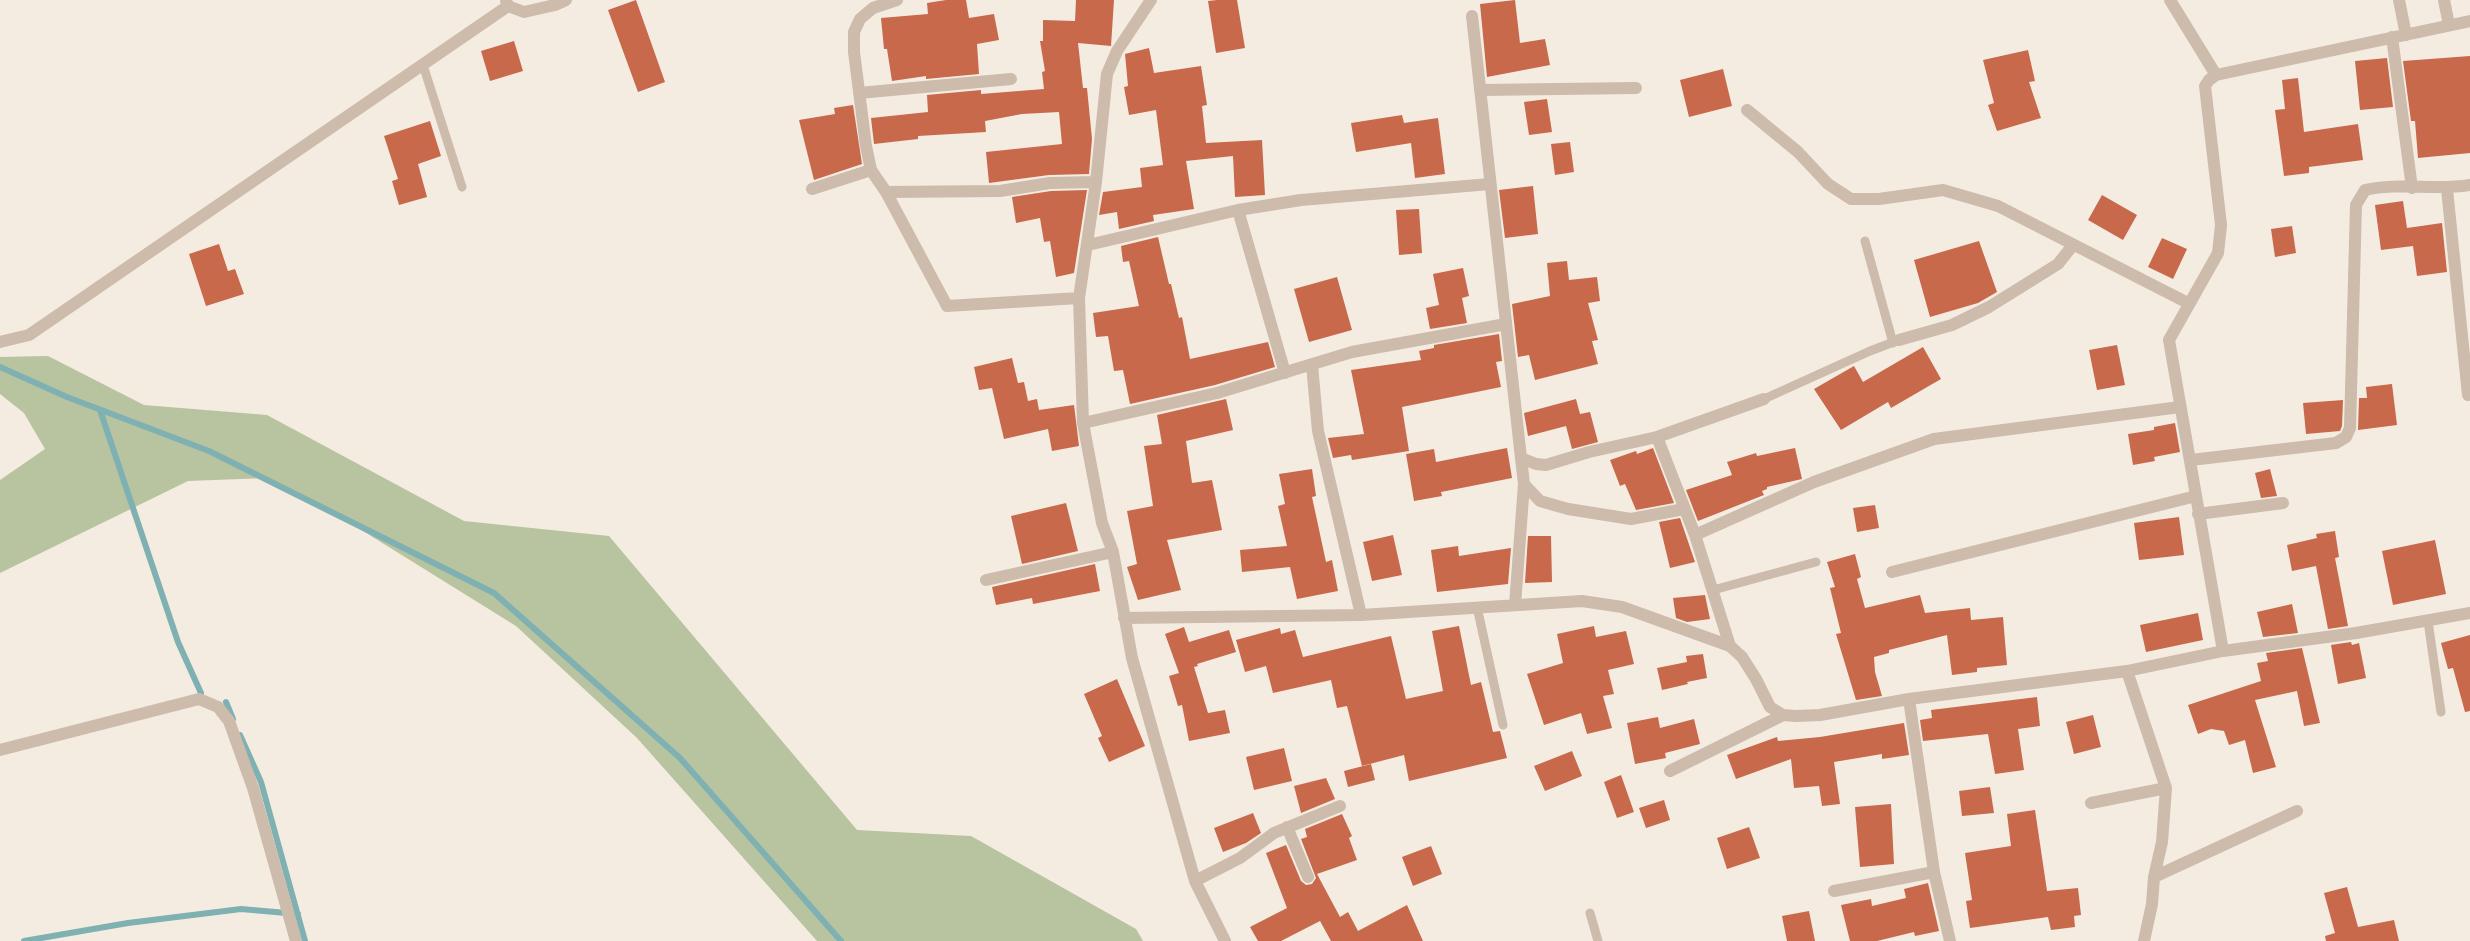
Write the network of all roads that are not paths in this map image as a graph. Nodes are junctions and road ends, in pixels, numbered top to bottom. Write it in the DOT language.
graph roads {
  1 [pos="566,0"];
  2 [pos="897,0"];
  3 [pos="1150,0"];
  4 [pos="2170,0"];
  5 [pos="2400,0"];
  6 [pos="2444,0"];
  7 [pos="507,3"];
  8 [pos="1472,16"];
  9 [pos="2470,21"];
  10 [pos="2449,25"];
  11 [pos="2406,35"];
  12 [pos="2392,37"];
  13 [pos="423,65"];
  14 [pos="2216,75"];
  15 [pos="1011,79"];
  16 [pos="1636,88"];
  17 [pos="1480,90"];
  18 [pos="859,93"];
  19 [pos="1747,110"];
  20 [pos="871,170"];
  21 [pos="1096,182"];
  22 [pos="1490,184"];
  23 [pos="2470,185"];
  24 [pos="462,187"];
  25 [pos="2412,188"];
  26 [pos="812,189"];
  27 [pos="2447,189"];
  28 [pos="886,192"];
  29 [pos="1238,210"];
  30 [pos="1864,241"];
  31 [pos="1088,245"];
  32 [pos="2073,245"];
  33 [pos="1079,298"];
  34 [pos="2188,303"];
  35 [pos="1506,324"];
  36 [pos="1896,341"];
  37 [pos="0,342"];
  38 [pos="1312,365"];
  39 [pos="1285,373"];
  40 [pos="2468,395"];
  41 [pos="1764,399"];
  42 [pos="2180,407"];
  43 [pos="1082,423"];
  44 [pos="1657,437"];
  45 [pos="1521,458"];
  46 [pos="2191,460"];
  47 [pos="1524,484"];
  48 [pos="2196,496"];
  49 [pos="2283,503"];
  50 [pos="1684,508"];
  51 [pos="2198,514"];
  52 [pos="1695,535"];
  53 [pos="1113,552"];
  54 [pos="1816,562"];
  55 [pos="1892,572"];
  56 [pos="986,580"];
  57 [pos="1713,590"];
  58 [pos="1515,605"];
  59 [pos="1477,607"];
  60 [pos="2470,613"];
  61 [pos="1361,615"];
  62 [pos="1124,618"];
  63 [pos="2428,621"];
  64 [pos="1730,646"];
  65 [pos="2223,651"];
  66 [pos="2127,672"];
  67 [pos="1908,699"];
  68 [pos="2441,712"];
  69 [pos="1783,715"];
  70 [pos="1503,724"];
  71 [pos="0,750"];
  72 [pos="1670,771"];
  73 [pos="2166,788"];
  74 [pos="2092,803"];
  75 [pos="1340,806"];
  76 [pos="2297,811"];
  77 [pos="1287,827"];
  78 [pos="1934,872"];
  79 [pos="1308,877"];
  80 [pos="2154,877"];
  81 [pos="1195,881"];
  82 [pos="1834,891"];
  83 [pos="1590,913"];
  84 [pos="296,941"];
  85 [pos="1225,941"];
  86 [pos="1598,941"];
  87 [pos="1950,941"];
  88 [pos="2144,941"];
  1 -- 7 [label="street"];
  2 -- 18 [label="street"];
  3 -- 21 [label="street"];
  4 -- 14 [label="street"];
  5 -- 11 [label="street"];
  6 -- 10 [label="street"];
  7 -- 13 [label="street"];
  8 -- 17 [label="street"];
  9 -- 10 [label="street"];
  10 -- 11 [label="street"];
  11 -- 12 [label="street"];
  12 -- 14 [label="street"];
  12 -- 25 [label="street"];
  13 -- 24 [label="lane"];
  13 -- 37 [label="street"];
  14 -- 34 [label="street"];
  15 -- 18 [label="street"];
  16 -- 17 [label="street"];
  17 -- 22 [label="street"];
  18 -- 20 [label="street"];
  19 -- 32 [label="street"];
  20 -- 26 [label="street"];
  20 -- 28 [label="street"];
  21 -- 28 [label="street"];
  21 -- 31 [label="street"];
  22 -- 29 [label="street"];
  22 -- 35 [label="street"];
  23 -- 27 [label="street"];
  25 -- 27 [label="street"];
  25 -- 46 [label="street"];
  27 -- 40 [label="street"];
  28 -- 33 [label="street"];
  29 -- 31 [label="street"];
  29 -- 39 [label="street"];
  30 -- 36 [label="lane"];
  31 -- 33 [label="street"];
  32 -- 34 [label="street"];
  32 -- 36 [label="street"];
  33 -- 43 [label="street"];
  34 -- 42 [label="street"];
  35 -- 38 [label="street"];
  35 -- 45 [label="street"];
  36 -- 41 [label="lane"];
  38 -- 39 [label="street"];
  38 -- 61 [label="street"];
  39 -- 43 [label="street"];
  41 -- 44 [label="street"];
  42 -- 46 [label="street"];
  42 -- 52 [label="street"];
  43 -- 53 [label="street"];
  44 -- 45 [label="street"];
  44 -- 50 [label="street"];
  45 -- 47 [label="street"];
  46 -- 48 [label="street"];
  47 -- 50 [label="street"];
  47 -- 58 [label="street"];
  48 -- 51 [label="street"];
  48 -- 55 [label="street"];
  49 -- 51 [label="street"];
  50 -- 52 [label="street"];
  51 -- 65 [label="street"];
  52 -- 57 [label="street"];
  53 -- 56 [label="street"];
  53 -- 62 [label="street"];
  54 -- 57 [label="lane"];
  57 -- 64 [label="street"];
  58 -- 59 [label="street"];
  58 -- 64 [label="street"];
  59 -- 61 [label="street"];
  59 -- 70 [label="lane"];
  60 -- 63 [label="street"];
  61 -- 62 [label="street"];
  62 -- 81 [label="street"];
  63 -- 65 [label="street"];
  63 -- 68 [label="lane"];
  64 -- 69 [label="street"];
  65 -- 66 [label="street"];
  66 -- 67 [label="street"];
  66 -- 73 [label="street"];
  67 -- 69 [label="street"];
  67 -- 78 [label="street"];
  69 -- 72 [label="street"];
  71 -- 84 [label="street"];
  73 -- 74 [label="street"];
  73 -- 80 [label="street"];
  75 -- 77 [label="street"];
  76 -- 80 [label="street"];
  77 -- 79 [label="street"];
  77 -- 81 [label="street"];
  78 -- 82 [label="street"];
  78 -- 87 [label="street"];
  80 -- 88 [label="street"];
  81 -- 85 [label="street"];
  83 -- 86 [label="lane"];
}
